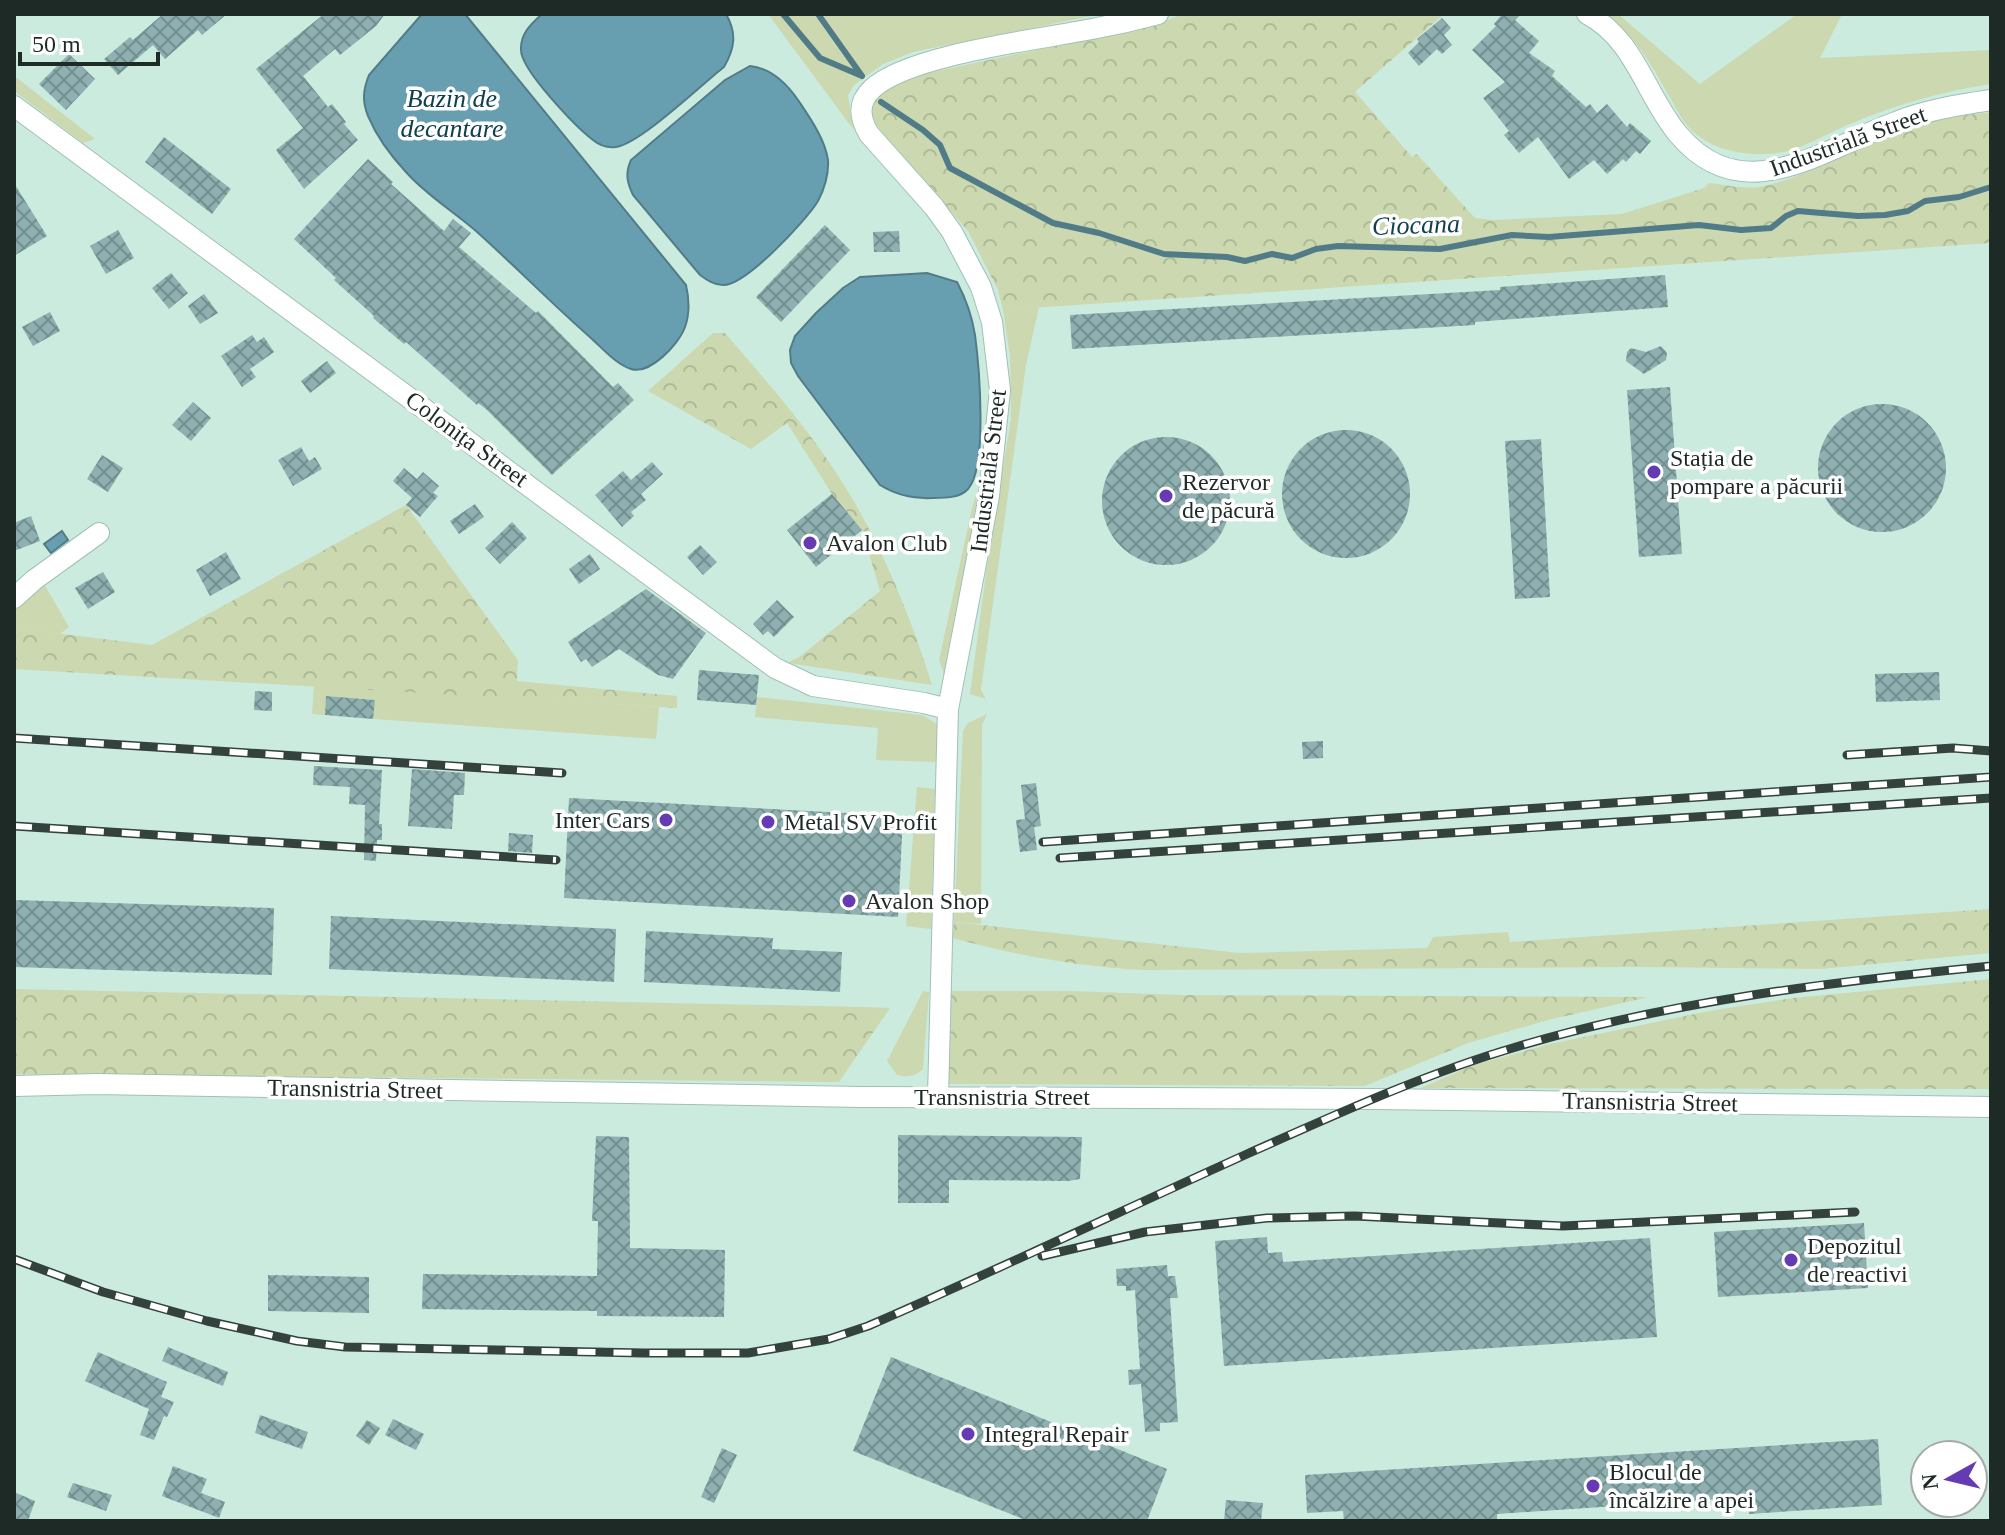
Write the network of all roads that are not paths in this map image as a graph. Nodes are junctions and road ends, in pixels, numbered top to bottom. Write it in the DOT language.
graph roads {
  1 [pos="1158,14"];
  2 [pos="1587,14"];
  3 [pos="1991,100"];
  4 [pos="14,106"];
  5 [pos="99,533"];
  6 [pos="14,598"];
  7 [pos="948,709"];
  8 [pos="14,1086"];
  9 [pos="938,1097"];
  10 [pos="1991,1107"];
  1 -- 7 [label="street, Industrială Street"];
  2 -- 3 [label="street, Industrială Street"];
  4 -- 7 [label="street, Colonița Street"];
  5 -- 6 [label="street"];
  7 -- 9 [label="street, Industrială Street"];
  8 -- 9 [label="street, Transnistria Street"];
  9 -- 10 [label="street, Transnistria Street"];
}
